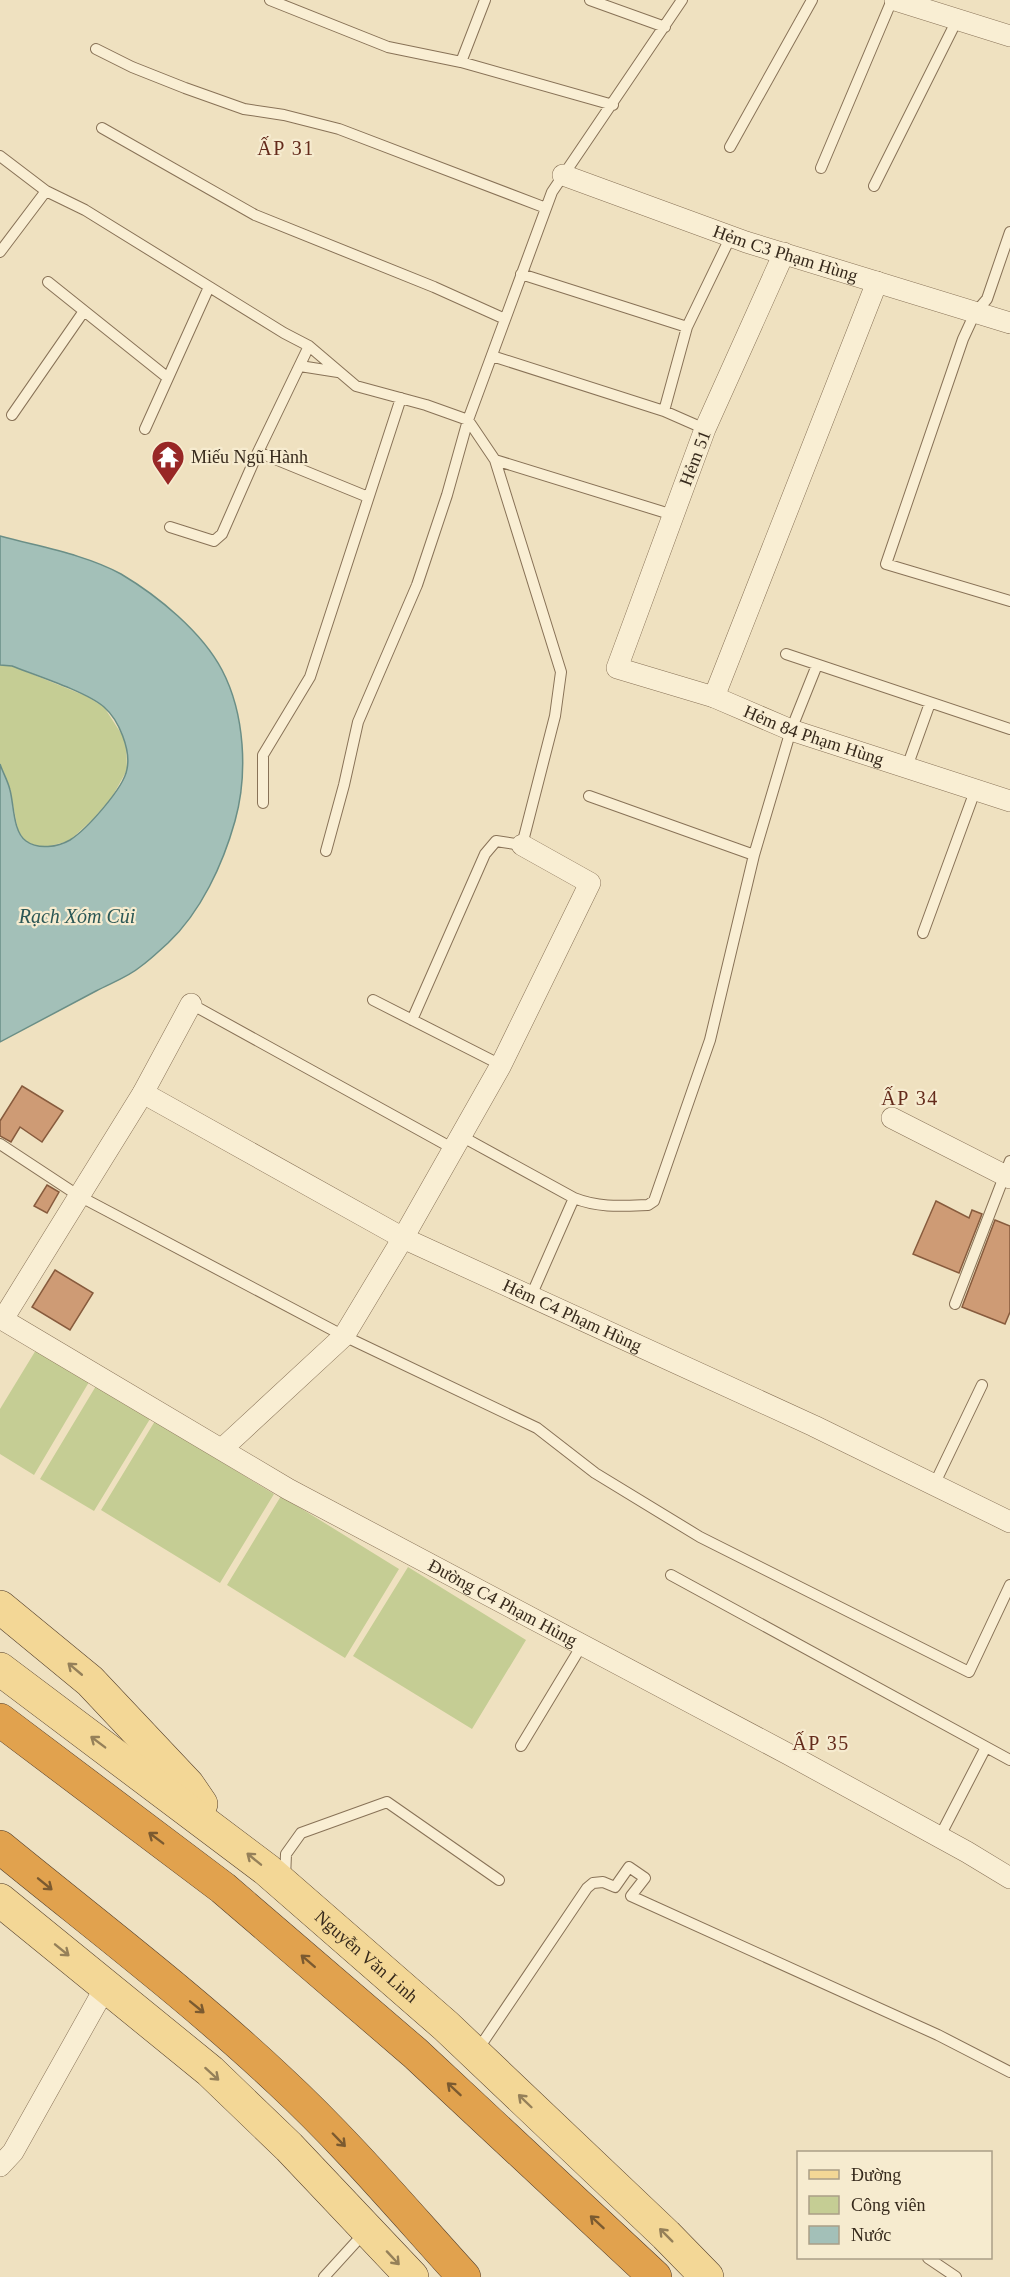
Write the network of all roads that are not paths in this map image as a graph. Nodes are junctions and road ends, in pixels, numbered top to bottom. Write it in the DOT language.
graph roads {
  1 [pos="270,0"];
  2 [pos="485,0"];
  3 [pos="590,0"];
  4 [pos="682,0"];
  5 [pos="812,0"];
  6 [pos="893,0"];
  7 [pos="957,20"];
  8 [pos="665,27"];
  9 [pos="1010,36"];
  10 [pos="96,49"];
  11 [pos="461,62"];
  12 [pos="613,105"];
  13 [pos="102,128"];
  14 [pos="730,147"];
  15 [pos="0,156"];
  16 [pos="820,168"];
  17 [pos="563,174"];
  18 [pos="874,186"];
  19 [pos="46,191"];
  20 [pos="546,208"];
  21 [pos="1010,232"];
  22 [pos="731,236"];
  23 [pos="2,245"];
  24 [pos="784,253"];
  25 [pos="521,273"];
  26 [pos="48,282"];
  27 [pos="877,282"];
  28 [pos="209,287"];
  29 [pos="84,311"];
  30 [pos="975,313"];
  31 [pos="505,319"];
  32 [pos="1010,323"];
  33 [pos="687,327"];
  34 [pos="309,346"];
  35 [pos="492,356"];
  36 [pos="300,366"];
  37 [pos="338,372"];
  38 [pos="168,378"];
  39 [pos="400,398"];
  40 [pos="664,411"];
  41 [pos="12,415"];
  42 [pos="468,420"];
  43 [pos="145,429"];
  44 [pos="705,429"];
  45 [pos="258,452"];
  46 [pos="495,460"];
  47 [pos="368,497"];
  48 [pos="673,515"];
  49 [pos="170,527"];
  50 [pos="1010,601"];
  51 [pos="786,654"];
  52 [pos="817,665"];
  53 [pos="617,668"];
  54 [pos="714,697"];
  55 [pos="930,703"];
  56 [pos="1010,729"];
  57 [pos="791,730"];
  58 [pos="907,767"];
  59 [pos="975,791"];
  60 [pos="589,796"];
  61 [pos="1009,798"];
  62 [pos="263,803"];
  63 [pos="522,845"];
  64 [pos="326,851"];
  65 [pos="754,855"];
  66 [pos="923,933"];
  67 [pos="373,1000"];
  68 [pos="191,1004"];
  69 [pos="412,1020"];
  70 [pos="501,1065"];
  71 [pos="143,1093"];
  72 [pos="892,1118"];
  73 [pos="457,1142"];
  74 [pos="0,1144"];
  75 [pos="1008,1172"];
  76 [pos="79,1196"];
  77 [pos="574,1198"];
  78 [pos="403,1238"];
  79 [pos="531,1296"];
  80 [pos="955,1304"];
  81 [pos="1,1318"];
  82 [pos="344,1336"];
  83 [pos="982,1385"];
  84 [pos="223,1448"];
  85 [pos="934,1485"];
  86 [pos="1010,1522"];
  87 [pos="671,1575"];
  88 [pos="1010,1585"];
  89 [pos="0,1607"];
  90 [pos="582,1645"];
  91 [pos="0,1669"];
  92 [pos="0,1720"];
  93 [pos="521,1746"];
  94 [pos="986,1747"];
  95 [pos="1010,1760"];
  96 [pos="225,1837"];
  97 [pos="939,1838"];
  98 [pos="0,1847"];
  99 [pos="1010,1878"];
  100 [pos="499,1880"];
  101 [pos="284,1885"];
  102 [pos="0,1900"];
  103 [pos="106,1986"];
  104 [pos="476,2054"];
  105 [pos="1010,2072"];
  106 [pos="0,2166"];
  107 [pos="367,2230"];
  108 [pos="929,2259"];
  109 [pos="324,2277"];
  110 [pos="411,2277"];
  111 [pos="464,2277"];
  112 [pos="655,2277"];
  113 [pos="707,2277"];
  114 [pos="956,2277"];
  1 -- 11 [label="lane"];
  2 -- 11 [label="lane"];
  3 -- 8 [label="lane"];
  4 -- 8 [label="lane"];
  5 -- 14 [label="lane"];
  6 -- 7 [label="street"];
  6 -- 16 [label="lane"];
  7 -- 9 [label="street"];
  7 -- 18 [label="lane"];
  8 -- 12 [label="lane"];
  10 -- 20 [label="lane"];
  11 -- 12 [label="lane"];
  12 -- 17 [label="lane"];
  13 -- 31 [label="lane"];
  15 -- 19 [label="lane"];
  17 -- 20 [label="lane"];
  17 -- 22 [label="street, Hẻm C3 Phạm Hùng"];
  19 -- 23 [label="lane"];
  19 -- 28 [label="lane"];
  20 -- 25 [label="lane"];
  21 -- 30 [label="lane"];
  22 -- 24 [label="street, Hẻm C3 Phạm Hùng"];
  22 -- 33 [label="lane"];
  24 -- 27 [label="street, Hẻm C3 Phạm Hùng"];
  24 -- 44 [label="street, Hẻm 51"];
  25 -- 31 [label="lane"];
  25 -- 33 [label="lane"];
  26 -- 29 [label="lane"];
  27 -- 30 [label="street, Hẻm C3 Phạm Hùng"];
  27 -- 54 [label="street"];
  28 -- 34 [label="lane"];
  28 -- 38 [label="lane"];
  29 -- 38 [label="lane"];
  29 -- 41 [label="lane"];
  30 -- 32 [label="street, Hẻm C3 Phạm Hùng"];
  30 -- 50 [label="lane"];
  31 -- 35 [label="lane"];
  33 -- 40 [label="lane"];
  34 -- 36 [label="lane"];
  34 -- 37 [label="lane"];
  35 -- 40 [label="lane"];
  35 -- 42 [label="lane"];
  36 -- 37 [label="lane"];
  36 -- 45 [label="lane"];
  37 -- 39 [label="lane"];
  38 -- 43 [label="lane"];
  39 -- 42 [label="lane"];
  39 -- 47 [label="lane"];
  40 -- 44 [label="lane"];
  42 -- 46 [label="lane"];
  42 -- 64 [label="lane"];
  44 -- 48 [label="street, Hẻm 51"];
  45 -- 47 [label="lane"];
  45 -- 49 [label="lane"];
  46 -- 48 [label="lane"];
  46 -- 63 [label="lane"];
  47 -- 62 [label="lane"];
  48 -- 53 [label="street, Hẻm 51"];
  51 -- 52 [label="lane"];
  52 -- 55 [label="lane"];
  52 -- 57 [label="lane"];
  53 -- 54 [label="street, Hẻm 84 Phạm Hùng"];
  54 -- 57 [label="street, Hẻm 84 Phạm Hùng"];
  55 -- 56 [label="lane"];
  55 -- 58 [label="lane"];
  57 -- 58 [label="street, Hẻm 84 Phạm Hùng"];
  57 -- 65 [label="lane"];
  58 -- 59 [label="street, Hẻm 84 Phạm Hùng"];
  59 -- 61 [label="street, Hẻm 84 Phạm Hùng"];
  59 -- 66 [label="lane"];
  60 -- 65 [label="lane"];
  63 -- 69 [label="lane"];
  63 -- 70 [label="street"];
  65 -- 77 [label="lane"];
  67 -- 69 [label="lane"];
  68 -- 71 [label="street"];
  68 -- 73 [label="lane"];
  69 -- 70 [label="lane"];
  70 -- 73 [label="street"];
  71 -- 76 [label="street"];
  71 -- 78 [label="street, Hẻm C4 Phạm Hùng"];
  72 -- 75 [label="street"];
  73 -- 77 [label="lane"];
  73 -- 78 [label="street"];
  74 -- 76 [label="lane"];
  75 -- 80 [label="lane"];
  76 -- 81 [label="street"];
  76 -- 82 [label="lane"];
  77 -- 79 [label="lane"];
  78 -- 79 [label="street, Hẻm C4 Phạm Hùng"];
  78 -- 82 [label="street"];
  79 -- 85 [label="street, Hẻm C4 Phạm Hùng"];
  81 -- 84 [label="street, Đường C4 Phạm Hủng"];
  82 -- 84 [label="street"];
  82 -- 88 [label="lane"];
  83 -- 85 [label="lane"];
  84 -- 90 [label="street, Đường C4 Phạm Hủng"];
  85 -- 86 [label="street, Hẻm C4 Phạm Hùng"];
  87 -- 94 [label="lane"];
  96 -- 89 [label="main road, one-way"];
  90 -- 93 [label="lane"];
  90 -- 97 [label="street, Đường C4 Phạm Hủng"];
  96 -- 91 [label="main road, Nguyễn Văn Linh, one-way"];
  112 -- 92 [label="highway, one-way"];
  94 -- 95 [label="lane"];
  94 -- 97 [label="lane"];
  101 -- 96 [label="main road, Nguyễn Văn Linh, one-way"];
  97 -- 99 [label="street, Đường C4 Phạm Hủng"];
  98 -- 111 [label="highway, one-way"];
  100 -- 101 [label="lane"];
  101 -- 104 [label="main road, Nguyễn Văn Linh"];
  102 -- 103 [label="main road, one-way"];
  103 -- 106 [label="street"];
  103 -- 107 [label="main road, one-way"];
  104 -- 105 [label="lane"];
  113 -- 104 [label="main road, Nguyễn Văn Linh, one-way"];
  107 -- 109 [label="lane"];
  107 -- 110 [label="main road, one-way"];
  108 -- 114 [label="lane"];
}
